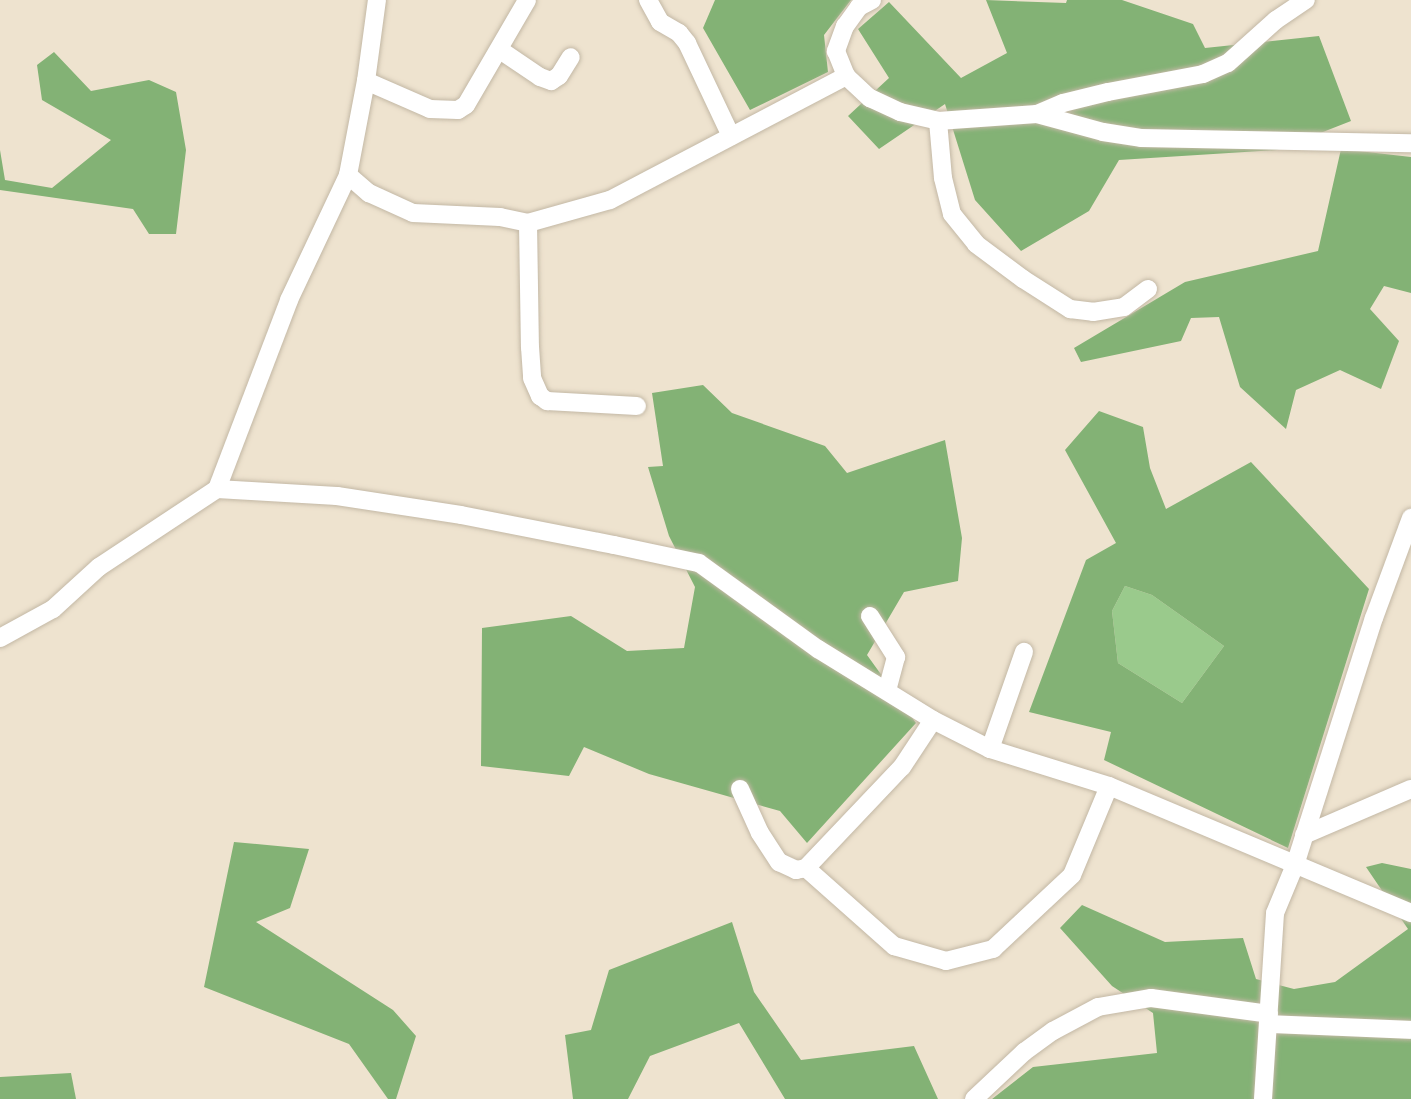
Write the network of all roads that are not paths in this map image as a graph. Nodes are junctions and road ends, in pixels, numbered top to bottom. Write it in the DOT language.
graph roads {
  1 [pos="377,0"];
  2 [pos="527,0"];
  3 [pos="648,0"];
  4 [pos="872,0"];
  5 [pos="1306,0"];
  6 [pos="500,50"];
  7 [pos="571,57"];
  8 [pos="846,76"];
  9 [pos="366,81"];
  10 [pos="1037,114"];
  11 [pos="938,121"];
  12 [pos="731,136"];
  13 [pos="1411,143"];
  14 [pos="348,175"];
  15 [pos="528,223"];
  16 [pos="1148,289"];
  17 [pos="637,406"];
  18 [pos="217,489"];
  19 [pos="1411,518"];
  20 [pos="870,616"];
  21 [pos="0,638"];
  22 [pos="1024,652"];
  23 [pos="887,691"];
  24 [pos="933,720"];
  25 [pos="990,749"];
  26 [pos="1109,786"];
  27 [pos="740,789"];
  28 [pos="1411,789"];
  29 [pos="1304,835"];
  30 [pos="1295,866"];
  31 [pos="806,868"];
  32 [pos="1411,913"];
  33 [pos="1269,1019"];
  34 [pos="1411,1030"];
  35 [pos="974,1099"];
  36 [pos="1263,1099"];
  1 -- 9 [label="street"];
  2 -- 6 [label="street"];
  3 -- 12 [label="street"];
  4 -- 8 [label="street"];
  5 -- 10 [label="street"];
  6 -- 7 [label="street"];
  6 -- 9 [label="street"];
  8 -- 11 [label="street"];
  8 -- 12 [label="street"];
  9 -- 14 [label="street"];
  10 -- 11 [label="street"];
  10 -- 13 [label="street"];
  11 -- 16 [label="street"];
  12 -- 15 [label="street"];
  14 -- 15 [label="street"];
  14 -- 18 [label="street"];
  15 -- 17 [label="street"];
  18 -- 21 [label="street"];
  18 -- 23 [label="street"];
  19 -- 29 [label="street"];
  20 -- 23 [label="street"];
  22 -- 25 [label="street"];
  23 -- 24 [label="street"];
  24 -- 25 [label="street"];
  24 -- 31 [label="street"];
  25 -- 26 [label="street"];
  26 -- 30 [label="street"];
  26 -- 31 [label="street"];
  27 -- 31 [label="street"];
  28 -- 29 [label="street"];
  29 -- 30 [label="street"];
  30 -- 32 [label="street"];
  30 -- 33 [label="street"];
  33 -- 34 [label="street"];
  33 -- 35 [label="street"];
  33 -- 36 [label="street"];
}
